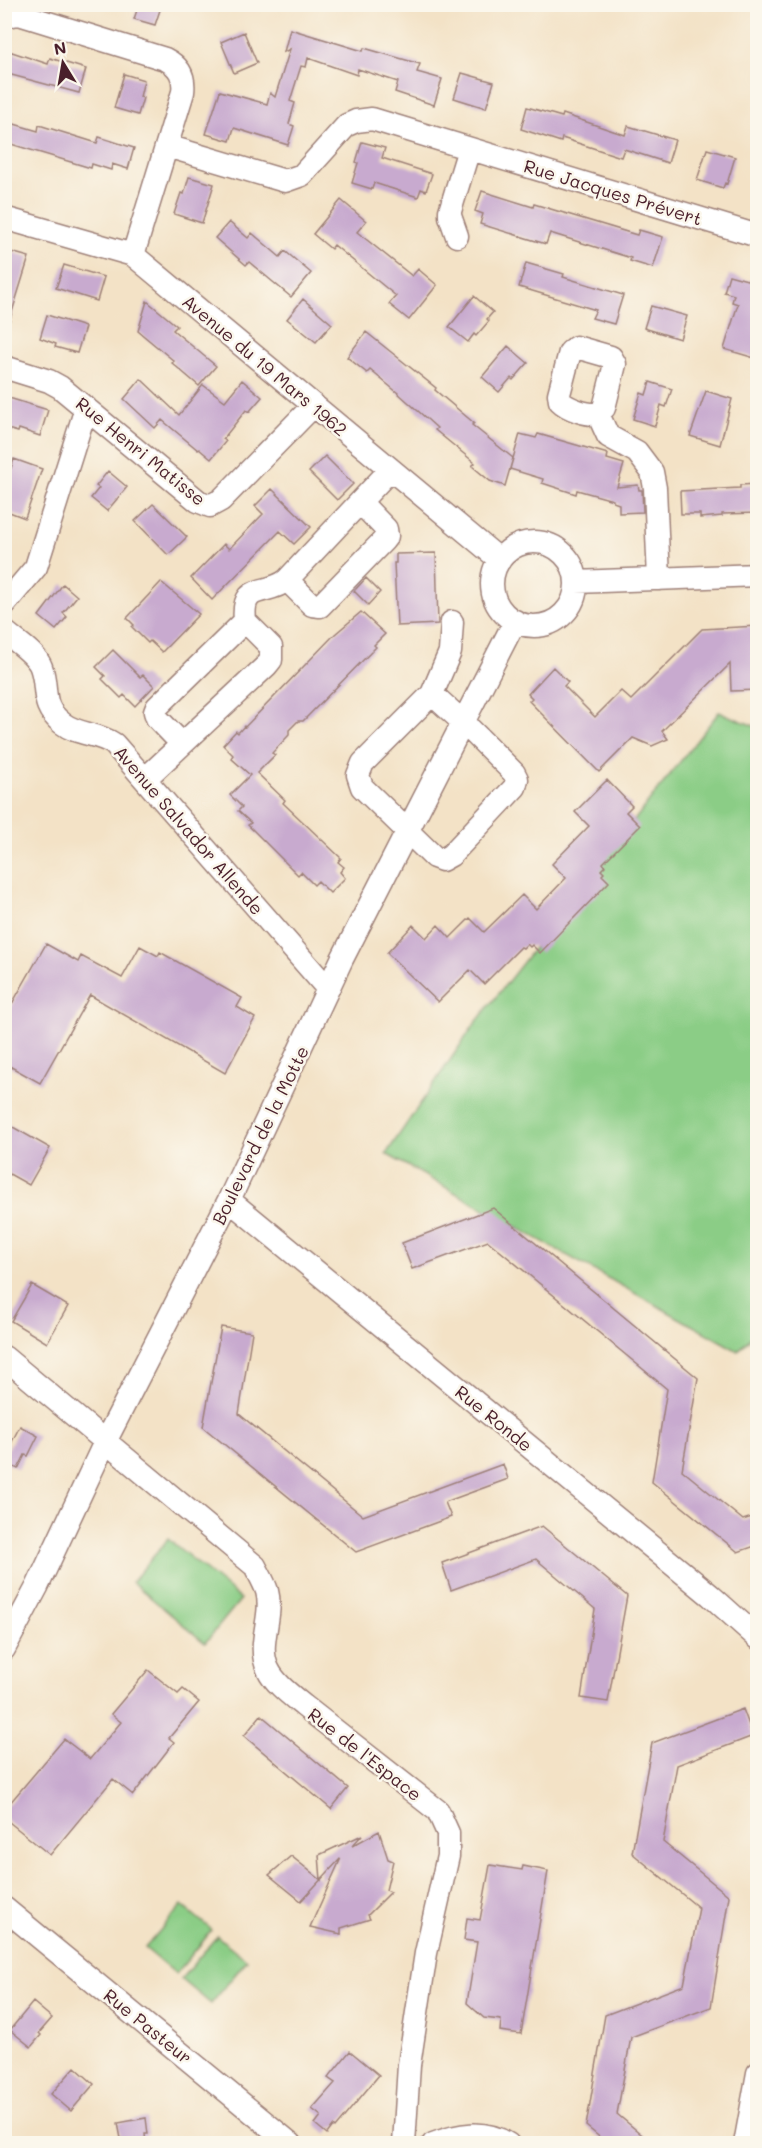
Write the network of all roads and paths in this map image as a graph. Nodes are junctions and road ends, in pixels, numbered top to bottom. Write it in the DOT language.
graph roads {
  1 [pos="4,16"];
  2 [pos="167,146"];
  3 [pos="469,149"];
  4 [pos="4,218"];
  5 [pos="457,236"];
  6 [pos="758,236"];
  7 [pos="133,255"];
  8 [pos="4,367"];
  9 [pos="314,405"];
  10 [pos="86,408"];
  11 [pos="598,414"];
  12 [pos="390,470"];
  13 [pos="360,502"];
  14 [pos="500,560"];
  15 [pos="758,575"];
  16 [pos="287,579"];
  17 [pos="659,579"];
  18 [pos="576,582"];
  19 [pos="4,605"];
  20 [pos="245,621"];
  21 [pos="514,621"];
  22 [pos="452,622"];
  23 [pos="4,631"];
  24 [pos="432,694"];
  25 [pos="464,723"];
  26 [pos="182,744"];
  27 [pos="145,779"];
  28 [pos="408,832"];
  29 [pos="328,989"];
  30 [pos="229,1200"];
  31 [pos="4,1357"];
  32 [pos="105,1442"];
  33 [pos="758,1638"];
  34 [pos="4,1649"];
  35 [pos="4,1908"];
  36 [pos="758,2073"];
  37 [pos="291,2144"];
  38 [pos="404,2144"];
  39 [pos="433,2144"];
  40 [pos="508,2144"];
  41 [pos="745,2144"];
  1 -- 2 [label="street"];
  2 -- 3 [label="street, Rue Jacques Prévert"];
  2 -- 7 [label="street"];
  3 -- 5 [label="street"];
  3 -- 6 [label="street, Rue Jacques Prévert"];
  4 -- 7 [label="street, Avenue du 19 Mars 1962"];
  7 -- 9 [label="street, Avenue du 19 Mars 1962"];
  8 -- 10 [label="street, Rue Henri Matisse"];
  9 -- 10 [label="street, Rue Henri Matisse"];
  9 -- 12 [label="street, Avenue du 19 Mars 1962"];
  10 -- 19 [label="street"];
  11 -- 17 [label="street"];
  12 -- 13 [label="street"];
  12 -- 14 [label="street, Avenue du 19 Mars 1962"];
  13 -- 16 [label="street"];
  13 -- 16 [label="street"];
  14 -- 18 [label="street"];
  14 -- 21 [label="street"];
  15 -- 17 [label="street"];
  16 -- 20 [label="street"];
  17 -- 18 [label="street"];
  18 -- 21 [label="street"];
  20 -- 26 [label="street"];
  20 -- 26 [label="street"];
  21 -- 25 [label="street, Boulevard de la Motte"];
  22 -- 24 [label="street"];
  23 -- 27 [label="street, Avenue Salvador Allende"];
  24 -- 25 [label="street"];
  24 -- 28 [label="street"];
  25 -- 28 [label="street, Boulevard de la Motte"];
  25 -- 28 [label="street"];
  26 -- 27 [label="street"];
  27 -- 29 [label="street, Avenue Salvador Allende"];
  28 -- 29 [label="street, Boulevard de la Motte"];
  29 -- 30 [label="street, Boulevard de la Motte"];
  30 -- 32 [label="street, Boulevard de la Motte"];
  30 -- 33 [label="street, Rue Ronde"];
  31 -- 32 [label="street, Rue de l'Espace"];
  32 -- 34 [label="street, Boulevard de la Motte"];
  32 -- 38 [label="street, Rue de l'Espace"];
  35 -- 37 [label="street, Rue Pasteur"];
  36 -- 41 [label="street"];
  39 -- 40 [label="street"];
}
